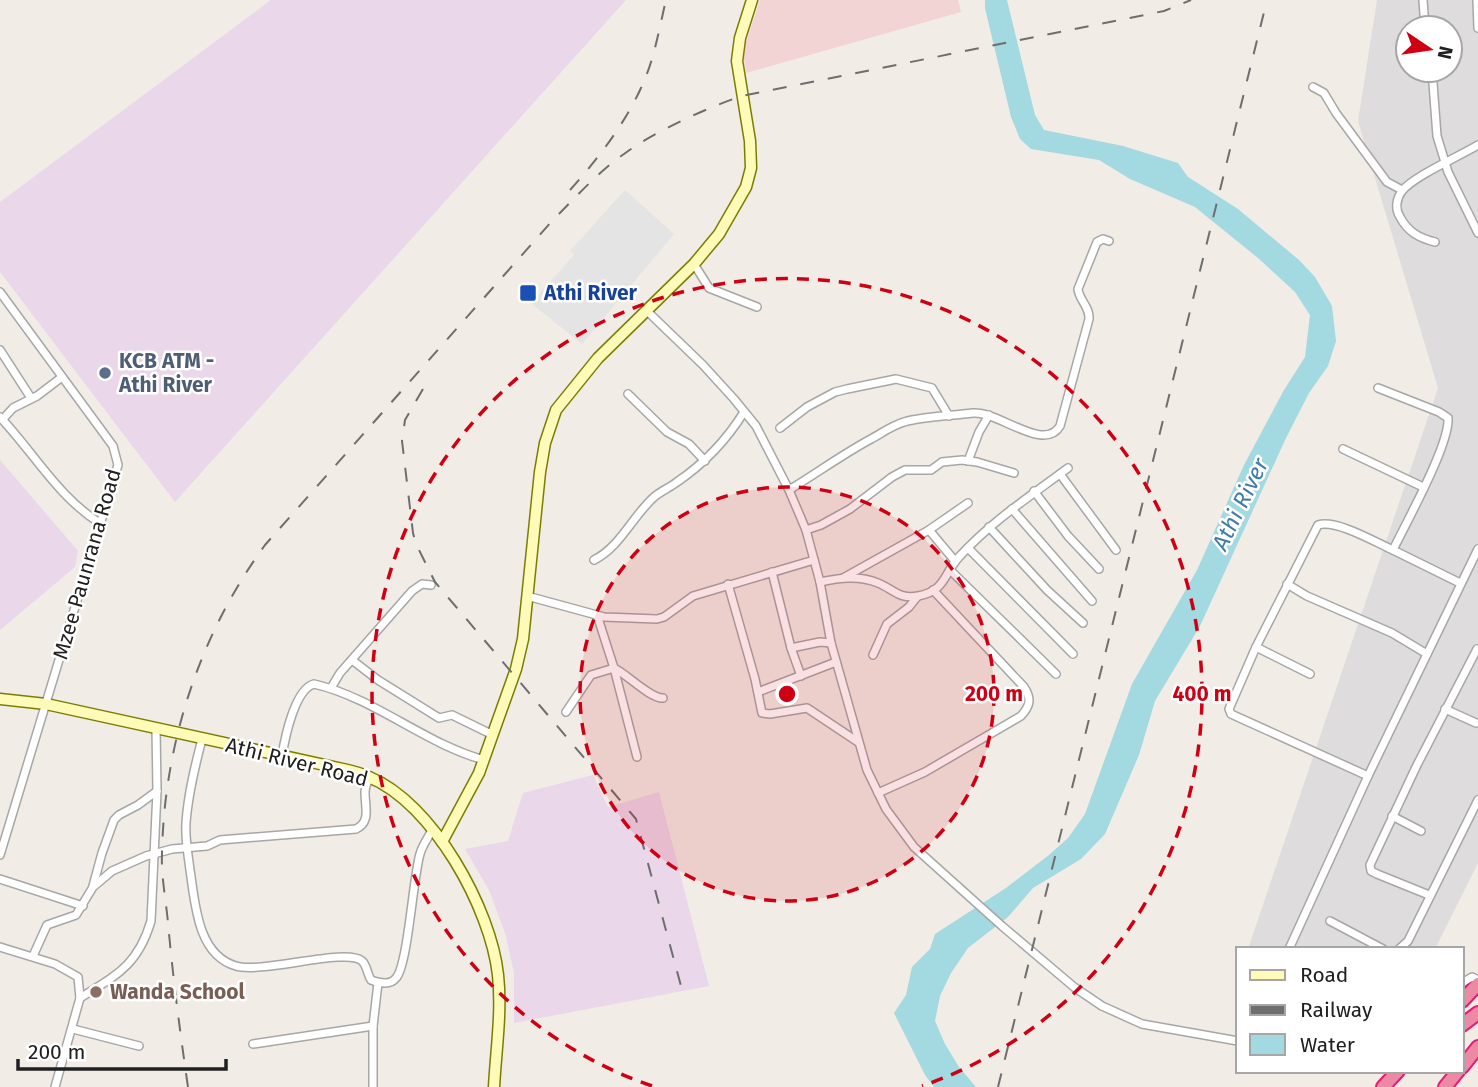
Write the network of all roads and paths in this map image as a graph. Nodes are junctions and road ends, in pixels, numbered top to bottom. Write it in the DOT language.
graph roads {
  1 [pos="752,0"];
  2 [pos="1475,1"];
  3 [pos="1478,28"];
  4 [pos="1433,84"];
  5 [pos="1313,87"];
  6 [pos="1478,145"];
  7 [pos="1446,163"];
  8 [pos="1402,190"];
  9 [pos="1478,233"];
  10 [pos="1110,241"];
  11 [pos="1435,242"];
  12 [pos="694,264"];
  13 [pos="0,292"];
  14 [pos="757,307"];
  15 [pos="646,310"];
  16 [pos="0,351"];
  17 [pos="62,377"];
  18 [pos="1378,388"];
  19 [pos="628,394"];
  20 [pos="31,398"];
  21 [pos="744,412"];
  22 [pos="989,415"];
  23 [pos="949,416"];
  24 [pos="1,418"];
  25 [pos="780,428"];
  26 [pos="1343,449"];
  27 [pos="705,461"];
  28 [pos="968,461"];
  29 [pos="1068,468"];
  30 [pos="1014,472"];
  31 [pos="1059,474"];
  32 [pos="1423,487"];
  33 [pos="789,490"];
  34 [pos="1034,491"];
  35 [pos="968,503"];
  36 [pos="1012,509"];
  37 [pos="101,524"];
  38 [pos="989,527"];
  39 [pos="806,530"];
  40 [pos="929,530"];
  41 [pos="968,548"];
  42 [pos="1478,549"];
  43 [pos="1116,550"];
  44 [pos="1392,550"];
  45 [pos="594,560"];
  46 [pos="814,560"];
  47 [pos="955,561"];
  48 [pos="1099,569"];
  49 [pos="950,570"];
  50 [pos="772,572"];
  51 [pos="843,578"];
  52 [pos="820,582"];
  53 [pos="1460,583"];
  54 [pos="728,584"];
  55 [pos="1287,584"];
  56 [pos="431,585"];
  57 [pos="933,590"];
  58 [pos="527,596"];
  59 [pos="917,597"];
  60 [pos="1092,601"];
  61 [pos="597,615"];
  62 [pos="1083,623"];
  63 [pos="831,643"];
  64 [pos="1256,647"];
  65 [pos="791,648"];
  66 [pos="1478,648"];
  67 [pos="1073,654"];
  68 [pos="1427,654"];
  69 [pos="873,655"];
  70 [pos="352,660"];
  71 [pos="836,662"];
  72 [pos="614,668"];
  73 [pos="1056,674"];
  74 [pos="1310,674"];
  75 [pos="801,676"];
  76 [pos="331,688"];
  77 [pos="758,692"];
  78 [pos="663,698"];
  79 [pos="0,699"];
  80 [pos="46,704"];
  81 [pos="1445,709"];
  82 [pos="566,712"];
  83 [pos="1476,723"];
  84 [pos="156,728"];
  85 [pos="493,735"];
  86 [pos="202,739"];
  87 [pos="858,742"];
  88 [pos="282,756"];
  89 [pos="637,757"];
  90 [pos="484,760"];
  91 [pos="1368,776"];
  92 [pos="370,777"];
  93 [pos="157,791"];
  94 [pos="878,793"];
  95 [pos="1478,800"];
  96 [pos="1392,816"];
  97 [pos="432,830"];
  98 [pos="1421,831"];
  99 [pos="442,842"];
  100 [pos="187,847"];
  101 [pos="153,854"];
  102 [pos="0,855"];
  103 [pos="0,879"];
  104 [pos="93,887"];
  105 [pos="1429,895"];
  106 [pos="83,906"];
  107 [pos="1329,921"];
  108 [pos="0,947"];
  109 [pos="1290,947"];
  110 [pos="1379,947"];
  111 [pos="1401,947"];
  112 [pos="33,956"];
  113 [pos="1478,982"];
  114 [pos="378,983"];
  115 [pos="1464,983"];
  116 [pos="80,998"];
  117 [pos="1464,999"];
  118 [pos="373,1026"];
  119 [pos="73,1028"];
  120 [pos="1236,1041"];
  121 [pos="253,1044"];
  122 [pos="139,1046"];
  123 [pos="1478,1048"];
  124 [pos="1464,1064"];
  125 [pos="1456,1073"];
  126 [pos="55,1087"];
  127 [pos="373,1087"];
  128 [pos="494,1087"];
  129 [pos="1445,1087"];
  1 -- 12 [label="street"];
  2 -- 3 [label="street"];
  4 -- 7 [label="street"];
  5 -- 8 [label="street"];
  6 -- 7 [label="street"];
  7 -- 8 [label="street"];
  7 -- 9 [label="street"];
  8 -- 11 [label="street"];
  10 -- 22 [label="street"];
  12 -- 14 [label="street"];
  12 -- 15 [label="street"];
  13 -- 17 [label="street, Mzee Paunrana Road"];
  15 -- 21 [label="street"];
  15 -- 58 [label="street"];
  16 -- 20 [label="street"];
  17 -- 20 [label="street"];
  17 -- 37 [label="street, Mzee Paunrana Road"];
  18 -- 32 [label="street"];
  19 -- 27 [label="street"];
  20 -- 24 [label="street"];
  21 -- 27 [label="street"];
  21 -- 33 [label="street"];
  22 -- 23 [label="street"];
  22 -- 28 [label="street"];
  23 -- 25 [label="street"];
  23 -- 33 [label="street"];
  24 -- 37 [label="street"];
  26 -- 32 [label="street"];
  27 -- 45 [label="street"];
  28 -- 30 [label="street"];
  28 -- 39 [label="street"];
  29 -- 31 [label="street"];
  31 -- 34 [label="street"];
  31 -- 43 [label="street"];
  32 -- 44 [label="street"];
  33 -- 39 [label="street"];
  34 -- 36 [label="street"];
  34 -- 48 [label="street"];
  35 -- 40 [label="street"];
  36 -- 38 [label="street"];
  36 -- 60 [label="street"];
  37 -- 80 [label="street, Mzee Paunrana Road"];
  38 -- 41 [label="street"];
  38 -- 62 [label="street"];
  39 -- 46 [label="street"];
  40 -- 47 [label="street"];
  40 -- 51 [label="street"];
  41 -- 47 [label="street"];
  41 -- 67 [label="street"];
  42 -- 53 [label="street"];
  44 -- 53 [label="street"];
  44 -- 55 [label="street"];
  46 -- 50 [label="street"];
  46 -- 52 [label="street"];
  47 -- 49 [label="street"];
  49 -- 57 [label="street"];
  49 -- 73 [label="street"];
  50 -- 54 [label="street"];
  50 -- 65 [label="street"];
  51 -- 52 [label="street"];
  51 -- 59 [label="street"];
  52 -- 63 [label="street"];
  53 -- 68 [label="street"];
  54 -- 61 [label="street"];
  54 -- 77 [label="street"];
  55 -- 64 [label="street"];
  55 -- 68 [label="street"];
  56 -- 70 [label="street"];
  57 -- 59 [label="street"];
  57 -- 94 [label="street"];
  58 -- 61 [label="street"];
  58 -- 85 [label="street"];
  59 -- 69 [label="street"];
  61 -- 72 [label="street"];
  63 -- 65 [label="street"];
  63 -- 71 [label="street"];
  64 -- 74 [label="street"];
  64 -- 91 [label="street"];
  65 -- 75 [label="street"];
  66 -- 81 [label="street"];
  68 -- 91 [label="street"];
  70 -- 76 [label="street"];
  70 -- 85 [label="street"];
  71 -- 75 [label="street"];
  71 -- 87 [label="street"];
  72 -- 78 [label="street"];
  72 -- 82 [label="street"];
  72 -- 89 [label="street"];
  75 -- 77 [label="street"];
  76 -- 88 [label="street"];
  76 -- 90 [label="street"];
  77 -- 87 [label="street"];
  79 -- 80 [label="street, Athi River Road"];
  80 -- 84 [label="street, Athi River Road"];
  80 -- 102 [label="street, Mzee Paunrana Road"];
  81 -- 83 [label="street"];
  81 -- 96 [label="street"];
  84 -- 86 [label="street, Athi River Road"];
  84 -- 93 [label="street"];
  85 -- 90 [label="street"];
  86 -- 88 [label="street, Athi River Road"];
  86 -- 100 [label="street"];
  87 -- 94 [label="street"];
  88 -- 92 [label="street, Athi River Road"];
  90 -- 99 [label="street"];
  91 -- 109 [label="street"];
  92 -- 97 [label="street, Athi River Road"];
  92 -- 100 [label="street"];
  93 -- 101 [label="street"];
  93 -- 104 [label="street"];
  94 -- 120 [label="street"];
  95 -- 105 [label="street"];
  96 -- 98 [label="street"];
  96 -- 105 [label="street"];
  97 -- 99 [label="street, Athi River Road"];
  97 -- 114 [label="street"];
  99 -- 128 [label="street, Athi River Road"];
  100 -- 101 [label="street"];
  100 -- 114 [label="street"];
  101 -- 104 [label="street"];
  101 -- 116 [label="street"];
  103 -- 106 [label="street"];
  104 -- 106 [label="street"];
  105 -- 111 [label="street"];
  106 -- 112 [label="street"];
  107 -- 110 [label="street"];
  108 -- 112 [label="street"];
  112 -- 116 [label="street"];
  113 -- 115 [label="street"];
  113 -- 117 [label="highway"];
  114 -- 118 [label="street"];
  116 -- 119 [label="street"];
  118 -- 121 [label="street"];
  118 -- 127 [label="street"];
  119 -- 122 [label="street"];
  119 -- 126 [label="street"];
  123 -- 124 [label="highway"];
  125 -- 129 [label="highway"];
}
